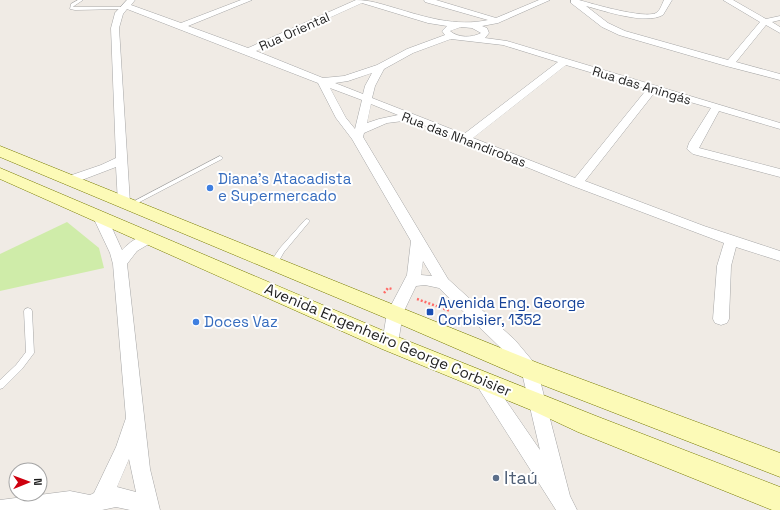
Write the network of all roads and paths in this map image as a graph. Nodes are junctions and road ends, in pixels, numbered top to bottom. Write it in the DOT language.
graph roads {
  1 [pos="81,0"];
  2 [pos="248,0"];
  3 [pos="361,0"];
  4 [pos="428,0"];
  5 [pos="546,0"];
  6 [pos="668,0"];
  7 [pos="727,0"];
  8 [pos="572,1"];
  9 [pos="126,4"];
  10 [pos="151,14"];
  11 [pos="780,18"];
  12 [pos="116,20"];
  13 [pos="496,20"];
  14 [pos="432,21"];
  15 [pos="764,22"];
  16 [pos="180,26"];
  17 [pos="460,26"];
  18 [pos="473,26"];
  19 [pos="780,30"];
  20 [pos="485,31"];
  21 [pos="448,34"];
  22 [pos="466,38"];
  23 [pos="504,43"];
  24 [pos="247,52"];
  25 [pos="565,61"];
  26 [pos="729,64"];
  27 [pos="380,67"];
  28 [pos="780,77"];
  29 [pos="322,81"];
  30 [pos="653,88"];
  31 [pos="367,100"];
  32 [pos="716,108"];
  33 [pos="412,118"];
  34 [pos="780,126"];
  35 [pos="358,134"];
  36 [pos="464,139"];
  37 [pos="0,150"];
  38 [pos="220,158"];
  39 [pos="121,160"];
  40 [pos="780,172"];
  41 [pos="0,173"];
  42 [pos="70,180"];
  43 [pos="577,183"];
  44 [pos="127,204"];
  45 [pos="100,216"];
  46 [pos="307,221"];
  47 [pos="150,238"];
  48 [pos="418,241"];
  49 [pos="731,241"];
  50 [pos="780,256"];
  51 [pos="120,264"];
  52 [pos="274,264"];
  53 [pos="412,281"];
  54 [pos="443,283"];
  55 [pos="28,311"];
  56 [pos="395,313"];
  57 [pos="721,319"];
  58 [pos="390,343"];
  59 [pos="530,370"];
  60 [pos="483,381"];
  61 [pos="0,385"];
  62 [pos="539,403"];
  63 [pos="134,417"];
  64 [pos="780,465"];
  65 [pos="780,500"];
  66 [pos="564,504"];
  67 [pos="93,505"];
  68 [pos="0,510"];
  69 [pos="147,510"];
  70 [pos="150,510"];
  1 -- 9 [label="lane"];
  2 -- 16 [label="street"];
  3 -- 14 [label="street"];
  3 -- 24 [label="street, Rua Oriental"];
  4 -- 13 [label="street"];
  5 -- 13 [label="street"];
  6 -- 8 [label="street"];
  7 -- 15 [label="street"];
  8 -- 26 [label="street"];
  9 -- 10 [label="street, Rua das Nhandirobas"];
  9 -- 12 [label="street"];
  10 -- 12 [label="street"];
  10 -- 16 [label="street, Rua das Nhandirobas"];
  11 -- 15 [label="street"];
  12 -- 39 [label="street"];
  13 -- 18 [label="street"];
  13 -- 20 [label="street"];
  14 -- 17 [label="street"];
  14 -- 21 [label="street"];
  15 -- 19 [label="street"];
  15 -- 26 [label="street"];
  16 -- 24 [label="street, Rua das Nhandirobas"];
  17 -- 18 [label="street"];
  17 -- 21 [label="street"];
  18 -- 20 [label="street, Rua das Aningás"];
  20 -- 22 [label="street"];
  20 -- 23 [label="street, Rua das Aningás"];
  21 -- 22 [label="street, Rua das Aningás"];
  21 -- 27 [label="street"];
  22 -- 23 [label="street, Rua das Aningás"];
  23 -- 25 [label="street, Rua das Aningás"];
  24 -- 29 [label="street, Rua das Nhandirobas"];
  25 -- 30 [label="street, Rua das Aningás"];
  25 -- 36 [label="street"];
  26 -- 28 [label="street"];
  27 -- 29 [label="street"];
  27 -- 31 [label="street"];
  29 -- 31 [label="street, Rua das Nhandirobas"];
  29 -- 35 [label="street"];
  30 -- 32 [label="street, Rua das Aningás"];
  30 -- 43 [label="street"];
  31 -- 33 [label="street, Rua das Nhandirobas"];
  31 -- 35 [label="street"];
  32 -- 34 [label="street, Rua das Aningás"];
  32 -- 40 [label="street"];
  33 -- 35 [label="street"];
  33 -- 36 [label="street, Rua das Nhandirobas"];
  35 -- 48 [label="street"];
  36 -- 43 [label="street, Rua das Nhandirobas"];
  37 -- 42 [label="main road, Avenida Engenheiro George Corbisier"];
  38 -- 44 [label="lane"];
  39 -- 42 [label="street"];
  39 -- 44 [label="street"];
  41 -- 45 [label="main road, Avenida Engenheiro George Corbisier"];
  42 -- 44 [label="main road, Avenida Engenheiro George Corbisier"];
  43 -- 49 [label="street, Rua das Nhandirobas"];
  44 -- 52 [label="main road, Avenida Engenheiro George Corbisier"];
  45 -- 47 [label="main road, Avenida Engenheiro George Corbisier"];
  45 -- 51 [label="street"];
  46 -- 52 [label="lane"];
  47 -- 51 [label="street"];
  47 -- 58 [label="main road, Avenida Engenheiro George Corbisier"];
  48 -- 53 [label="street"];
  48 -- 54 [label="street"];
  49 -- 50 [label="street, Rua das Nhandirobas"];
  49 -- 57 [label="street"];
  51 -- 63 [label="street"];
  52 -- 56 [label="main road, Avenida Engenheiro George Corbisier"];
  53 -- 54 [label="street"];
  53 -- 56 [label="street"];
  54 -- 59 [label="street"];
  55 -- 61 [label="lane"];
  56 -- 58 [label="street"];
  56 -- 59 [label="main road, Avenida Engenheiro George Corbisier"];
  58 -- 60 [label="main road, Avenida Engenheiro George Corbisier"];
  59 -- 62 [label="street"];
  59 -- 64 [label="main road, Avenida Engenheiro George Corbisier"];
  60 -- 62 [label="main road, Avenida Engenheiro George Corbisier"];
  60 -- 66 [label="street"];
  62 -- 65 [label="main road, Avenida Engenheiro George Corbisier"];
  62 -- 66 [label="street"];
  63 -- 67 [label="street"];
  63 -- 70 [label="street"];
  67 -- 68 [label="street"];
  67 -- 69 [label="street"];
}
